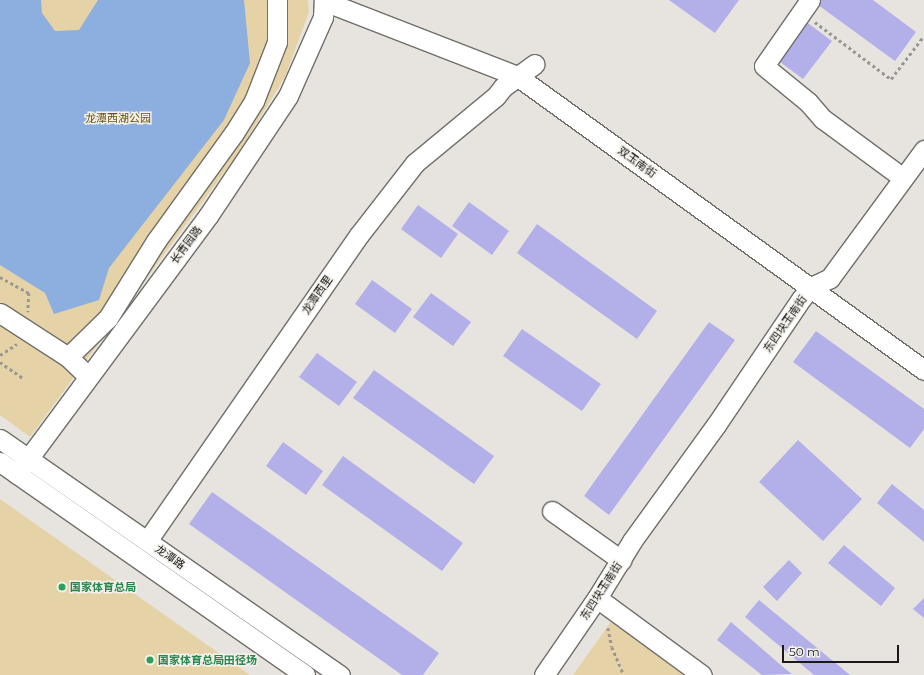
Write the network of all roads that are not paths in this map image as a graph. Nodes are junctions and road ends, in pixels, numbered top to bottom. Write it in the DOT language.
graph roads {
  1 [pos="277,0"];
  2 [pos="324,1"];
  3 [pos="806,6"];
  4 [pos="535,64"];
  5 [pos="517,76"];
  6 [pos="924,150"];
  7 [pos="903,178"];
  8 [pos="811,287"];
  9 [pos="0,312"];
  10 [pos="68,357"];
  11 [pos="924,370"];
  12 [pos="88,376"];
  13 [pos="0,439"];
  14 [pos="27,458"];
  15 [pos="0,462"];
  16 [pos="16,474"];
  17 [pos="552,511"];
  18 [pos="147,541"];
  19 [pos="621,560"];
  20 [pos="597,598"];
  21 [pos="305,675"];
  22 [pos="340,675"];
  23 [pos="544,675"];
  24 [pos="702,675"];
  1 -- 10 [label="street"];
  2 -- 5 [label="street, 双玉南街"];
  2 -- 12 [label="street, 长青园路"];
  3 -- 7 [label="street"];
  4 -- 5 [label="street, 龙潭西里"];
  5 -- 8 [label="street, 双玉南街"];
  5 -- 18 [label="street, 龙潭西里"];
  6 -- 7 [label="street, 东四块玉南街"];
  7 -- 8 [label="street, 东四块玉南街"];
  8 -- 11 [label="street, 双玉南街"];
  8 -- 19 [label="street, 东四块玉南街"];
  9 -- 10 [label="street"];
  10 -- 12 [label="street"];
  12 -- 14 [label="street, 长青园路"];
  13 -- 14 [label="street, 龙潭路"];
  14 -- 16 [label="street, 长青园路"];
  14 -- 18 [label="street, 龙潭路"];
  15 -- 16 [label="street, 龙潭路"];
  16 -- 21 [label="street, 龙潭路"];
  17 -- 19 [label="street"];
  18 -- 22 [label="street, 龙潭路"];
  19 -- 20 [label="street, 东四块玉南街"];
  20 -- 23 [label="street, 东四块玉南街"];
  20 -- 24 [label="street"];
}
